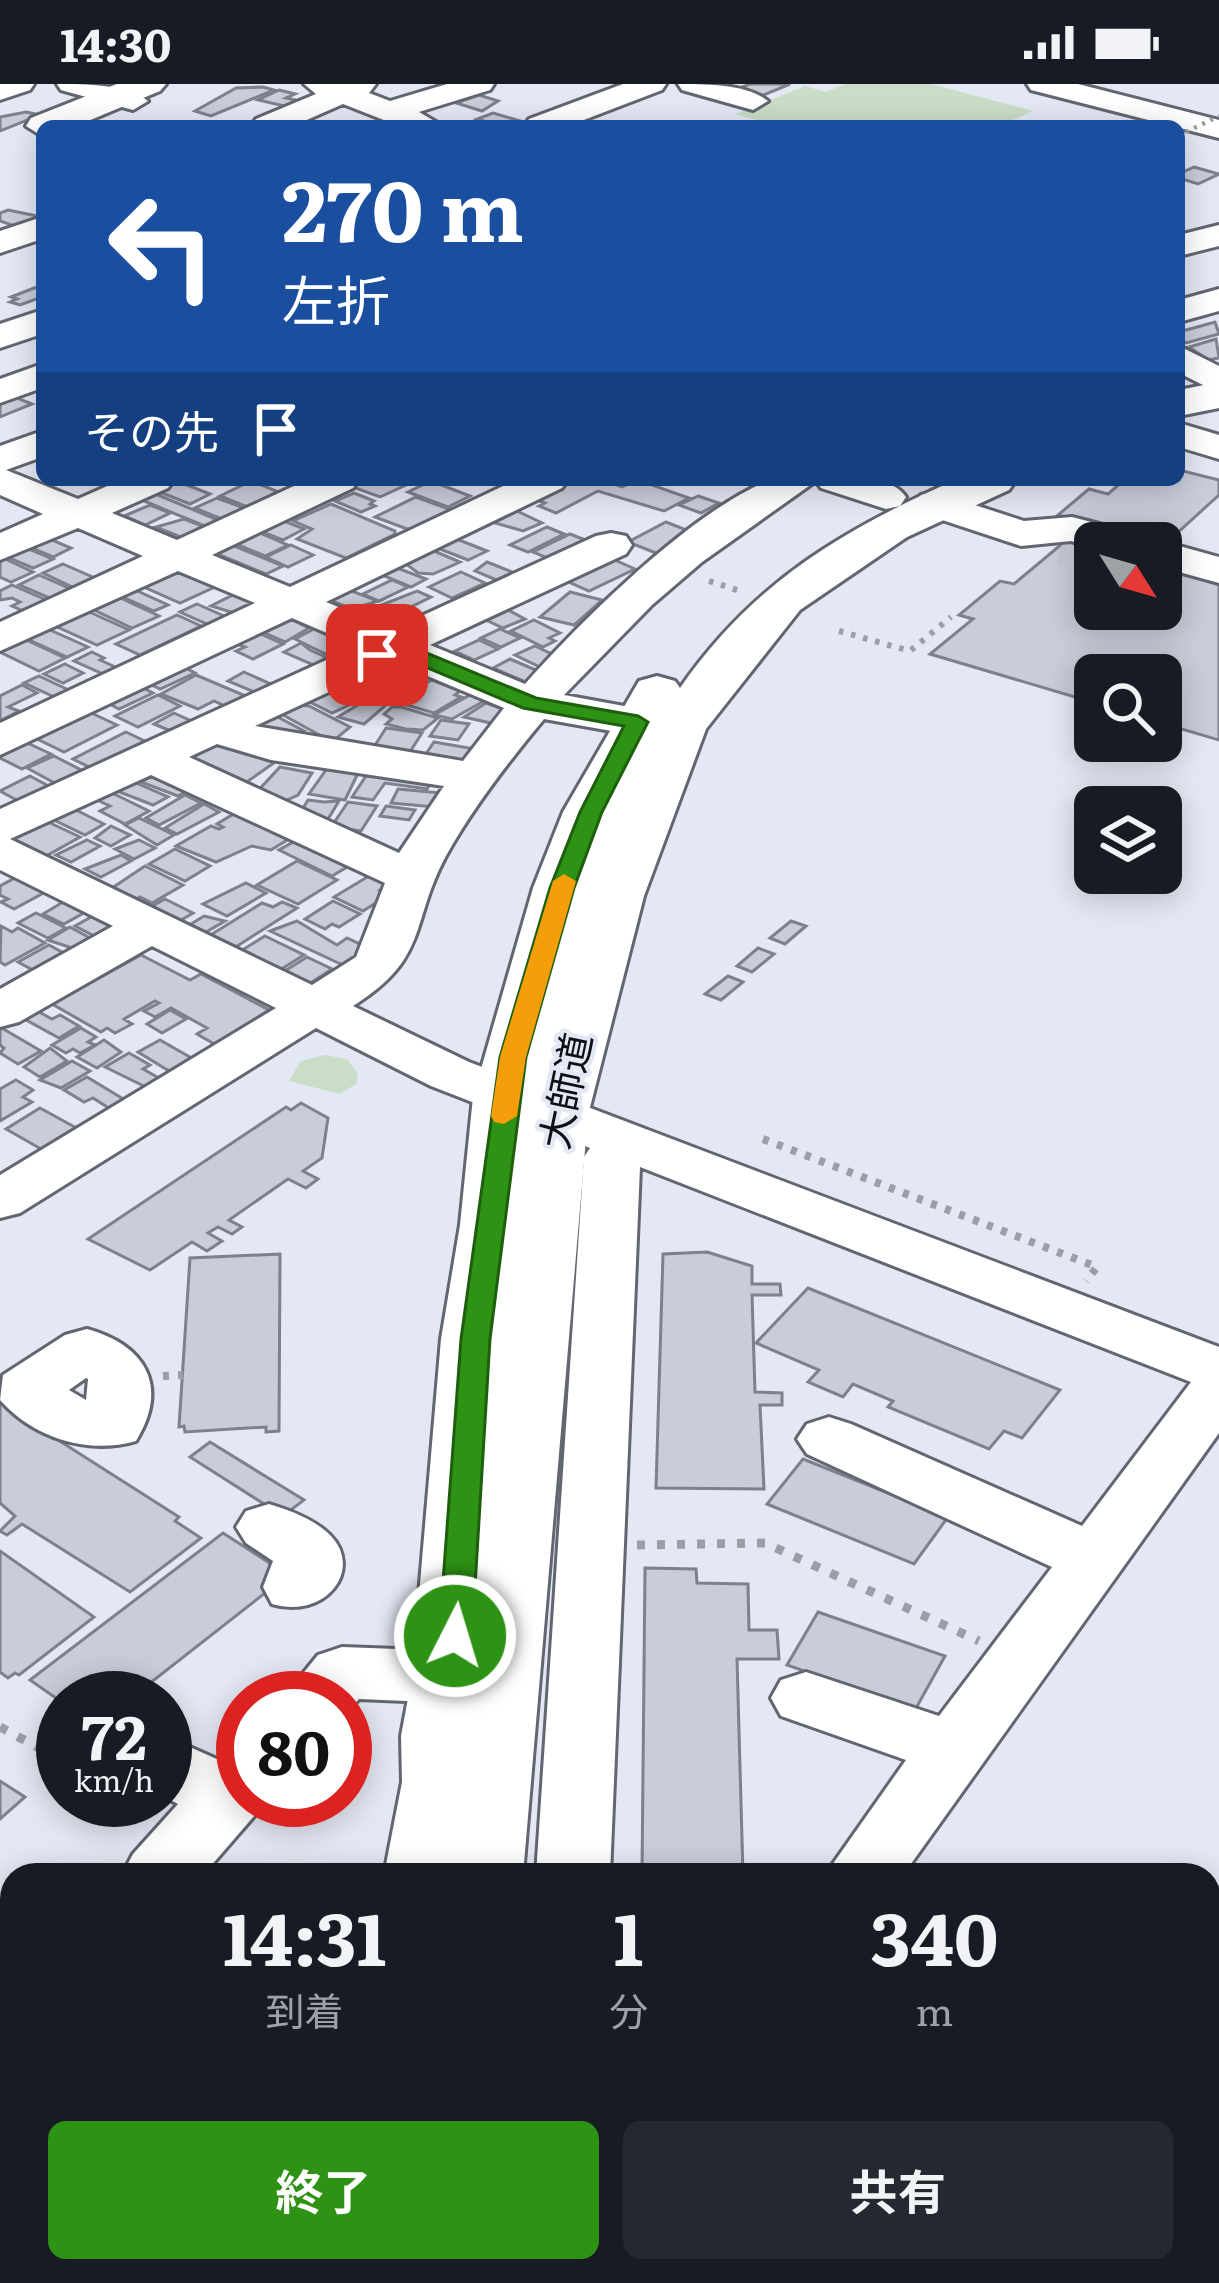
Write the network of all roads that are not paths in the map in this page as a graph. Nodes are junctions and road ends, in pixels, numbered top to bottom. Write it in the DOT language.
graph roads {
  1 [pos="19,84"];
  2 [pos="72,84"];
  3 [pos="176,84"];
  4 [pos="479,84"];
  5 [pos="651,84"];
  6 [pos="693,84"];
  7 [pos="342,87"];
  8 [pos="1084,91"];
  9 [pos="0,92"];
  10 [pos="752,100"];
  11 [pos="121,108"];
  12 [pos="573,113"];
  13 [pos="82,120"];
  14 [pos="279,120"];
  15 [pos="410,120"];
  16 [pos="414,120"];
  17 [pos="555,120"];
  18 [pos="597,120"];
  19 [pos="1184,120"];
  20 [pos="1219,129"];
  21 [pos="35,215"];
  22 [pos="0,243"];
  23 [pos="1219,300"];
  24 [pos="1185,309"];
  25 [pos="36,377"];
  26 [pos="0,392"];
  27 [pos="1219,416"];
  28 [pos="1185,423"];
  29 [pos="1185,437"];
  30 [pos="36,445"];
  31 [pos="1219,447"];
  32 [pos="0,460"];
  33 [pos="0,481"];
  34 [pos="140,486"];
  35 [pos="326,486"];
  36 [pos="460,486"];
  37 [pos="787,486"];
  38 [pos="869,486"];
  39 [pos="960,486"];
  40 [pos="915,494"];
  41 [pos="500,501"];
  42 [pos="553,509"];
  43 [pos="78,513"];
  44 [pos="1074,530"];
  45 [pos="1014,539"];
  46 [pos="1062,544"];
  47 [pos="610,545"];
  48 [pos="0,548"];
  49 [pos="178,555"];
  50 [pos="1182,560"];
  51 [pos="668,566"];
  52 [pos="1219,570"];
  53 [pos="287,601"];
  54 [pos="0,638"];
  55 [pos="395,646"];
  56 [pos="79,702"];
  57 [pos="531,703"];
  58 [pos="658,725"];
  59 [pos="216,729"];
  60 [pos="0,741"];
  61 [pos="161,754"];
  62 [pos="472,776"];
  63 [pos="0,827"];
  64 [pos="0,851"];
  65 [pos="409,876"];
  66 [pos="149,926"];
  67 [pos="316,1007"];
  68 [pos="0,1011"];
  69 [pos="558,1123"];
  70 [pos="0,1200"];
  71 [pos="1219,1370"];
  72 [pos="1219,1388"];
  73 [pos="829,1438"];
  74 [pos="269,1527"];
  75 [pos="1093,1558"];
  76 [pos="296,1587"];
  77 [pos="372,1674"];
  78 [pos="452,1677"];
  79 [pos="806,1698"];
  80 [pos="954,1749"];
  81 [pos="216,1810"];
  82 [pos="170,1863"];
  83 [pos="429,1863"];
  84 [pos="481,1863"];
  85 [pos="574,1863"];
  86 [pos="878,1863"];
  1 -- 9 [label="street"];
  2 -- 11 [label="street"];
  3 -- 11 [label="highway"];
  4 -- 16 [label="street"];
  5 -- 12 [label="street"];
  6 -- 10 [label="street"];
  7 -- 14 [label="street"];
  7 -- 15 [label="street"];
  8 -- 19 [label="street"];
  8 -- 20 [label="street"];
  11 -- 13 [label="highway"];
  12 -- 17 [label="street"];
  12 -- 18 [label="street"];
  21 -- 22 [label="street"];
  23 -- 24 [label="street"];
  25 -- 26 [label="street"];
  27 -- 28 [label="highway"];
  29 -- 31 [label="street"];
  30 -- 32 [label="street"];
  33 -- 43 [label="street"];
  34 -- 43 [label="street"];
  35 -- 49 [label="street"];
  36 -- 41 [label="street"];
  37 -- 51 [label="street"];
  38 -- 40 [label="street"];
  39 -- 40 [label="highway, 大師道"];
  40 -- 45 [label="street"];
  40 -- 58 [label="highway, 大師道"];
  41 -- 42 [label="street"];
  41 -- 53 [label="street"];
  42 -- 47 [label="street"];
  43 -- 48 [label="street"];
  43 -- 49 [label="street"];
  44 -- 45 [label="street"];
  45 -- 46 [label="street"];
  47 -- 51 [label="street"];
  47 -- 55 [label="street"];
  49 -- 53 [label="street"];
  49 -- 54 [label="street"];
  50 -- 52 [label="street"];
  51 -- 57 [label="street"];
  53 -- 55 [label="street"];
  53 -- 56 [label="street"];
  55 -- 57 [label="street"];
  55 -- 59 [label="street"];
  56 -- 60 [label="street"];
  56 -- 61 [label="street"];
  57 -- 58 [label="street"];
  57 -- 62 [label="street"];
  58 -- 69 [label="highway, 大師道"];
  59 -- 61 [label="street"];
  59 -- 62 [label="street"];
  61 -- 63 [label="street"];
  61 -- 65 [label="street"];
  62 -- 65 [label="street"];
  64 -- 66 [label="street"];
  65 -- 67 [label="street"];
  66 -- 67 [label="street"];
  66 -- 68 [label="street"];
  67 -- 69 [label="street"];
  67 -- 70 [label="street"];
  69 -- 71 [label="street"];
  69 -- 78 [label="highway, 大師道"];
  69 -- 84 [label="highway, 大師道"];
  69 -- 85 [label="street"];
  72 -- 75 [label="street"];
  73 -- 75 [label="street"];
  74 -- 76 [label="street"];
  75 -- 80 [label="street"];
  77 -- 78 [label="street"];
  78 -- 83 [label="highway, 大師道"];
  79 -- 80 [label="street"];
  80 -- 86 [label="street"];
  81 -- 82 [label="street"];
}
